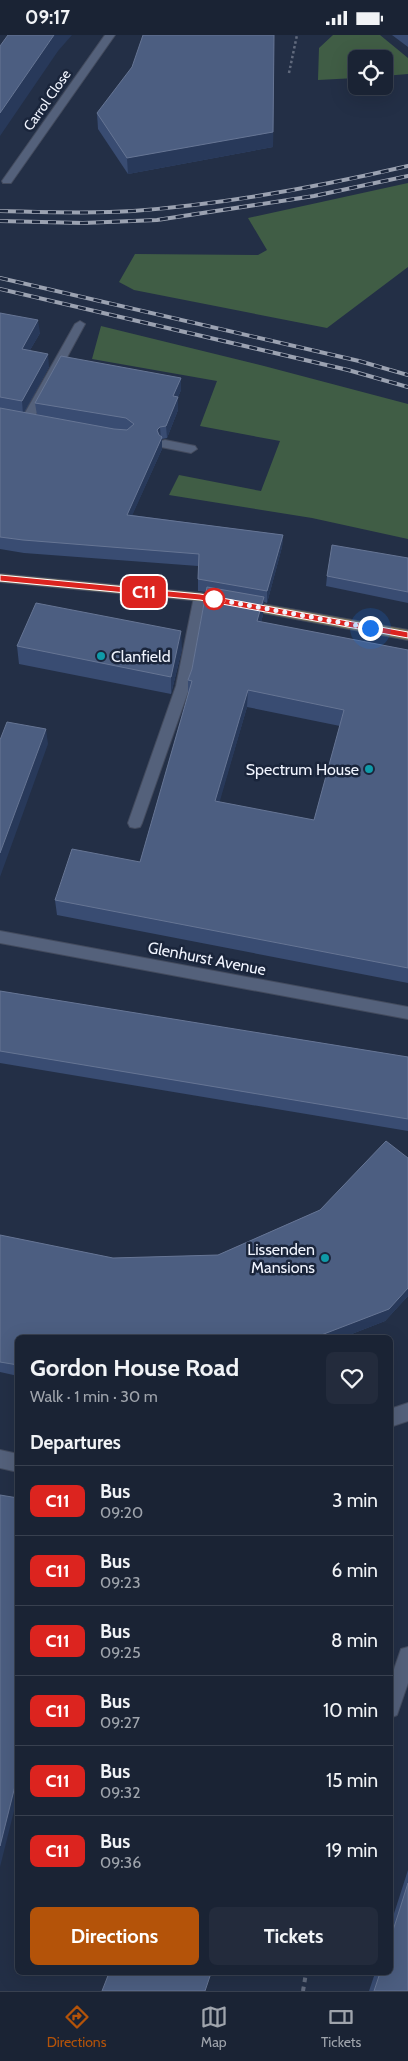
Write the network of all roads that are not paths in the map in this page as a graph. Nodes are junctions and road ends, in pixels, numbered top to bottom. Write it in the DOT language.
graph roads {
  1 [pos="110,35"];
  2 [pos="7,181"];
  3 [pos="80,324"];
  4 [pos="27,420"];
  5 [pos="164,444"];
  6 [pos="191,449"];
  7 [pos="0,578"];
  8 [pos="200,597"];
  9 [pos="408,635"];
  10 [pos="135,823"];
  11 [pos="0,937"];
  12 [pos="408,1013"];
  13 [pos="408,1412"];
  14 [pos="393,1416"];
  15 [pos="0,1459"];
  16 [pos="15,1462"];
  17 [pos="408,1655"];
  18 [pos="393,1699"];
  1 -- 2 [label="street, Carrol Close"];
  3 -- 4 [label="street"];
  5 -- 6 [label="street"];
  7 -- 8 [label="main road"];
  8 -- 9 [label="main road"];
  8 -- 10 [label="street"];
  11 -- 12 [label="street, Glenhurst Avenue"];
  13 -- 14 [label="street"];
  15 -- 16 [label="street"];
  17 -- 18 [label="street"];
}
